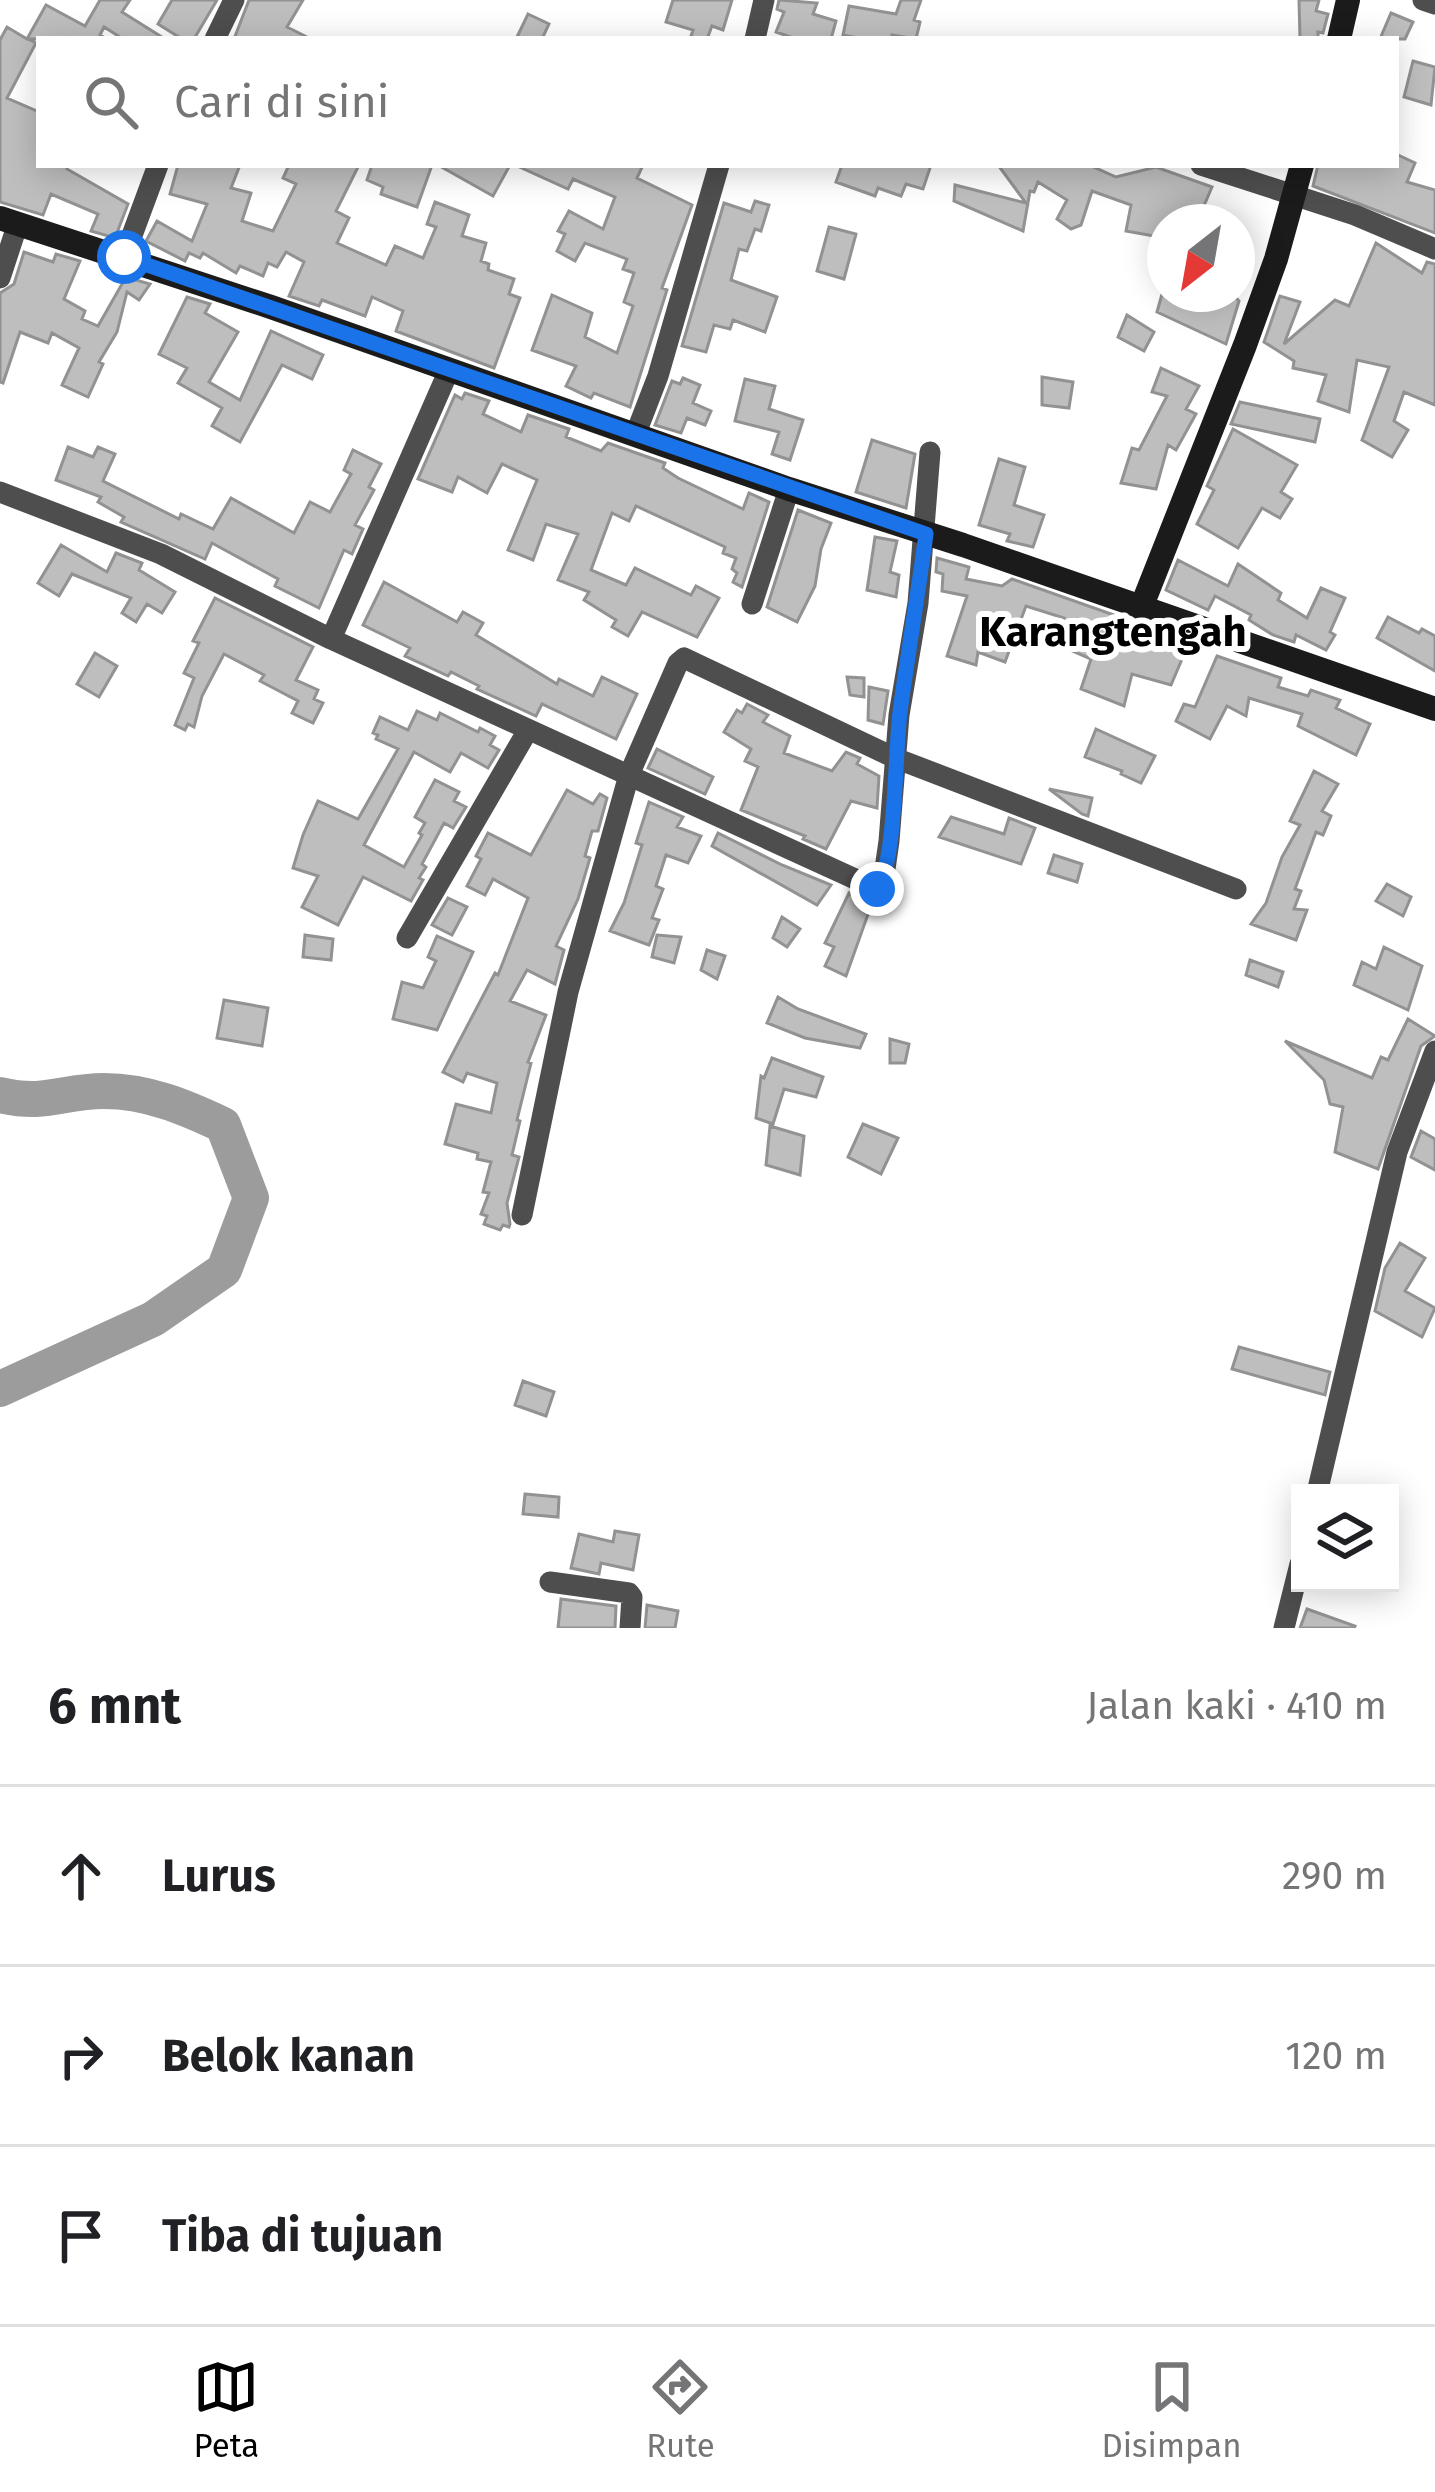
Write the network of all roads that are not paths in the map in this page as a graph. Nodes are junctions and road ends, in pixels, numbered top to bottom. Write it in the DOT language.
graph roads {
  1 [pos="234,0"];
  2 [pos="764,0"];
  3 [pos="1348,0"];
  4 [pos="1424,0"];
  5 [pos="1435,4"];
  6 [pos="216,36"];
  7 [pos="755,36"];
  8 [pos="1340,36"];
  9 [pos="157,168"];
  10 [pos="718,168"];
  11 [pos="1210,168"];
  12 [pos="1301,168"];
  13 [pos="1293,195"];
  14 [pos="9,220"];
  15 [pos="1435,249"];
  16 [pos="124,257"];
  17 [pos="0,278"];
  18 [pos="449,370"];
  19 [pos="636,433"];
  20 [pos="930,452"];
  21 [pos="789,489"];
  22 [pos="0,492"];
  23 [pos="926,534"];
  24 [pos="752,604"];
  25 [pos="1141,608"];
  26 [pos="331,638"];
  27 [pos="1435,709"];
  28 [pos="528,730"];
  29 [pos="895,758"];
  30 [pos="629,775"];
  31 [pos="1237,890"];
  32 [pos="407,938"];
  33 [pos="1435,1051"];
  34 [pos="522,1215"];
  35 [pos="1319,1484"];
  36 [pos="550,1582"];
  37 [pos="1293,1592"];
  38 [pos="630,1628"];
  39 [pos="1284,1628"];
  1 -- 6 [label="street"];
  2 -- 7 [label="street"];
  3 -- 8 [label="street"];
  4 -- 5 [label="street"];
  9 -- 16 [label="street"];
  10 -- 19 [label="street"];
  11 -- 13 [label="street"];
  12 -- 13 [label="street"];
  13 -- 15 [label="street"];
  13 -- 25 [label="street"];
  14 -- 16 [label="street"];
  14 -- 17 [label="street"];
  16 -- 18 [label="street"];
  18 -- 19 [label="street"];
  18 -- 26 [label="street"];
  19 -- 21 [label="street"];
  20 -- 23 [label="street"];
  21 -- 23 [label="street"];
  21 -- 24 [label="street"];
  22 -- 26 [label="street"];
  23 -- 25 [label="street"];
  23 -- 29 [label="street"];
  25 -- 27 [label="street"];
  26 -- 28 [label="street"];
  28 -- 30 [label="street"];
  28 -- 32 [label="street"];
  29 -- 30 [label="street"];
  29 -- 30 [label="street"];
  29 -- 31 [label="street"];
  30 -- 34 [label="street"];
  33 -- 35 [label="street"];
  36 -- 38 [label="street"];
  37 -- 39 [label="street"];
}
